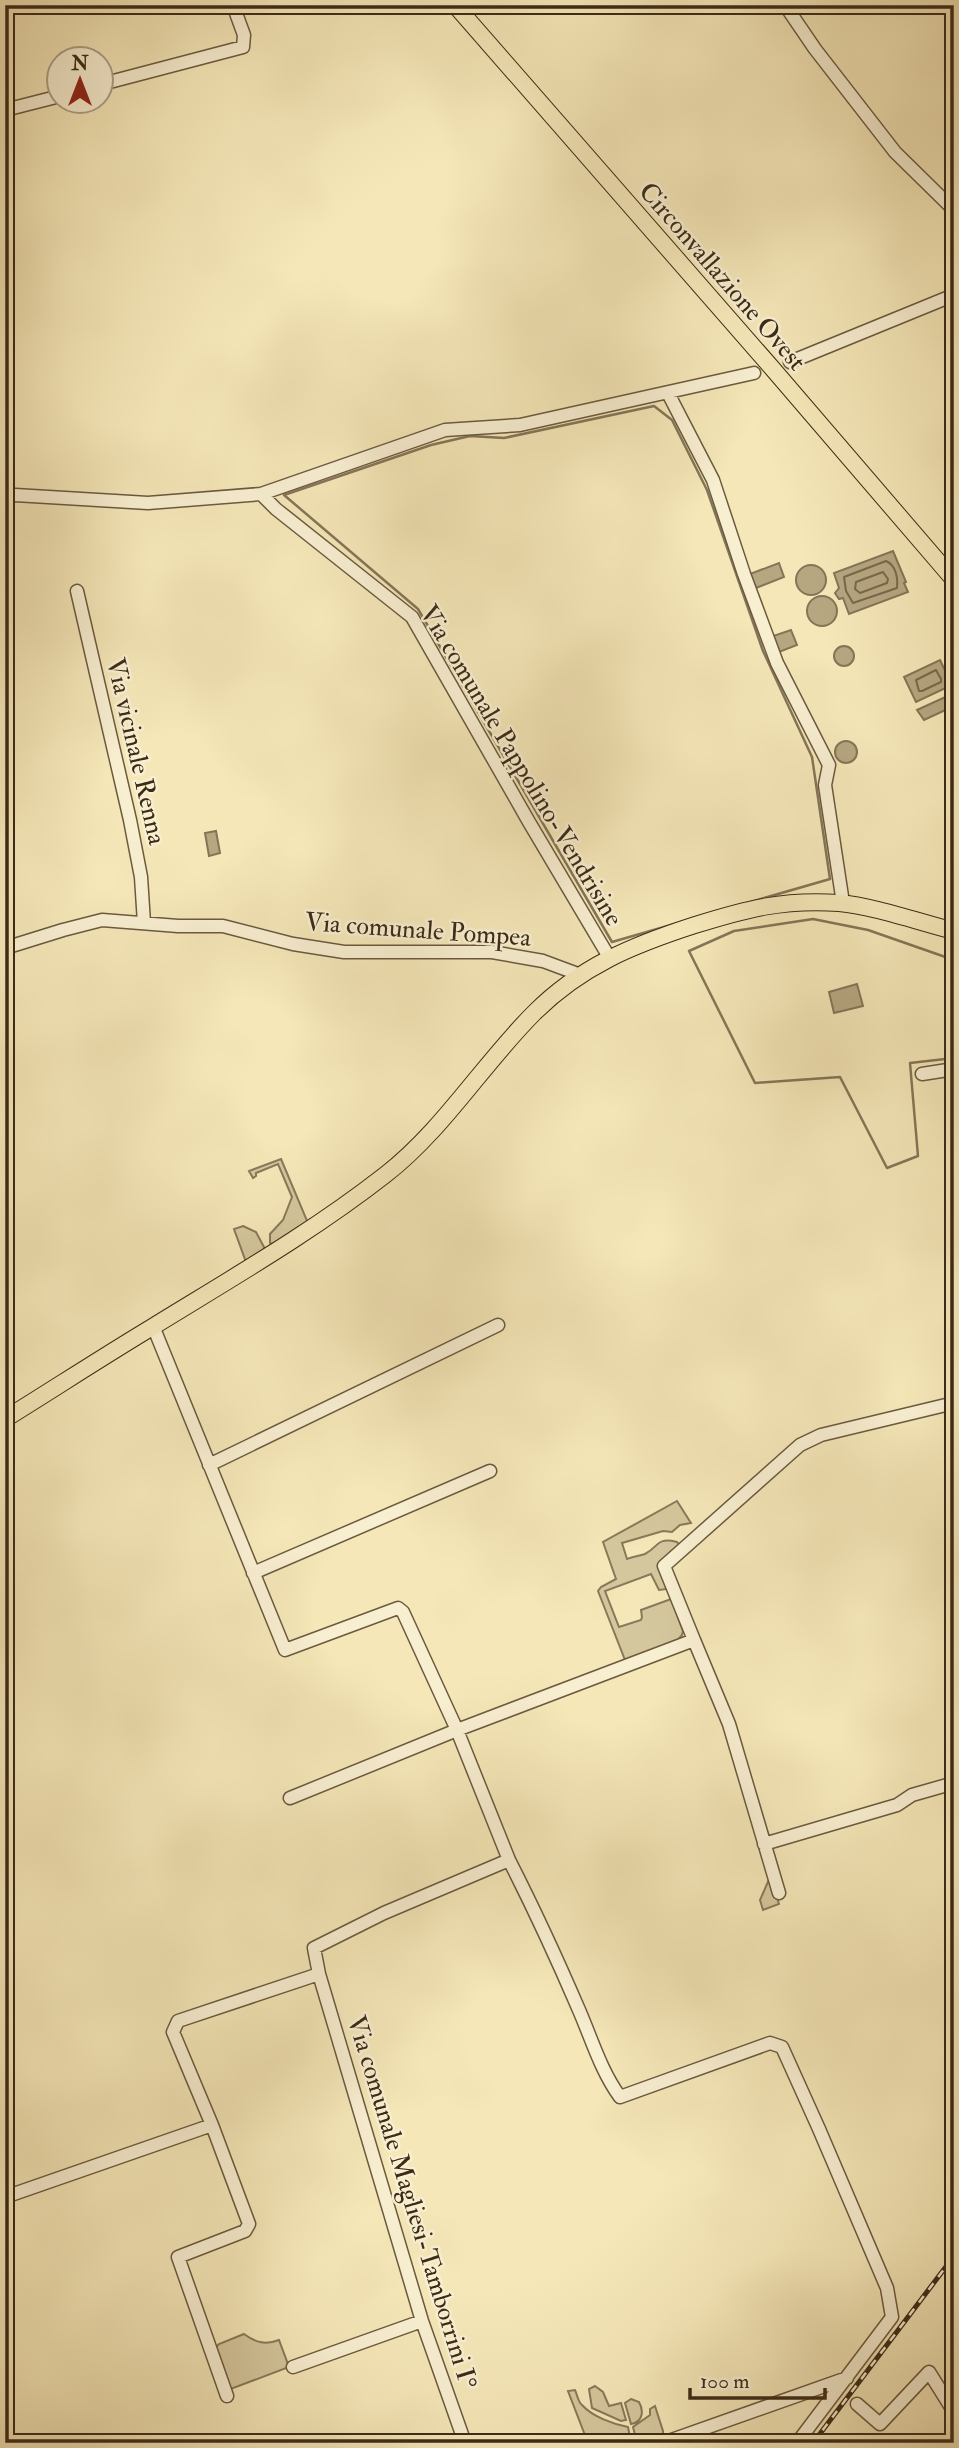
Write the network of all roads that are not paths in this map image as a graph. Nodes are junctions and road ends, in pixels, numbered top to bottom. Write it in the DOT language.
graph roads {
  1 [pos="233,5"];
  2 [pos="455,5"];
  3 [pos="785,5"];
  4 [pos="116,80"];
  5 [pos="46,100"];
  6 [pos="5,110"];
  7 [pos="954,210"];
  8 [pos="954,295"];
  9 [pos="790,362"];
  10 [pos="754,373"];
  11 [pos="668,393"];
  12 [pos="261,494"];
  13 [pos="5,497"];
  14 [pos="954,580"];
  15 [pos="77,591"];
  16 [pos="843,903"];
  17 [pos="144,923"];
  18 [pos="954,931"];
  19 [pos="5,948"];
  20 [pos="609,957"];
  21 [pos="578,974"];
  22 [pos="954,1069"];
  23 [pos="922,1074"];
  24 [pos="498,1325"];
  25 [pos="153,1326"];
  26 [pos="954,1403"];
  27 [pos="5,1419"];
  28 [pos="209,1465"];
  29 [pos="490,1471"];
  30 [pos="253,1573"];
  31 [pos="694,1640"];
  32 [pos="457,1730"];
  33 [pos="954,1783"];
  34 [pos="290,1798"];
  35 [pos="764,1844"];
  36 [pos="509,1860"];
  37 [pos="779,1894"];
  38 [pos="319,1974"];
  39 [pos="212,2125"];
  40 [pos="5,2197"];
  41 [pos="422,2321"];
  42 [pos="293,2367"];
  43 [pos="847,2378"];
  44 [pos="227,2396"];
  45 [pos="858,2404"];
  46 [pos="954,2412"];
  47 [pos="465,2443"];
  48 [pos="663,2443"];
  49 [pos="797,2443"];
  1 -- 4 [label="street"];
  2 -- 14 [label="main road, Circonvallazione Ovest"];
  3 -- 7 [label="street"];
  5 -- 6 [label="street"];
  8 -- 9 [label="street"];
  10 -- 11 [label="street"];
  11 -- 12 [label="street"];
  11 -- 16 [label="street"];
  12 -- 13 [label="street"];
  12 -- 20 [label="street, Via comunale Pappolino-Vendrisine"];
  15 -- 17 [label="street, Via vicinale Renna"];
  16 -- 18 [label="main road"];
  16 -- 20 [label="main road"];
  17 -- 19 [label="street, Via comunale Pompea"];
  17 -- 21 [label="street, Via comunale Pompea"];
  20 -- 21 [label="main road"];
  21 -- 25 [label="main road"];
  22 -- 23 [label="street"];
  24 -- 28 [label="street"];
  25 -- 27 [label="main road"];
  25 -- 28 [label="street"];
  26 -- 31 [label="street"];
  28 -- 30 [label="street"];
  29 -- 30 [label="street"];
  30 -- 32 [label="street"];
  31 -- 32 [label="street"];
  31 -- 35 [label="street"];
  32 -- 34 [label="street"];
  32 -- 36 [label="street"];
  33 -- 35 [label="street"];
  35 -- 37 [label="street"];
  36 -- 38 [label="street"];
  36 -- 43 [label="street"];
  38 -- 39 [label="street"];
  38 -- 41 [label="street, Via comunale Magliesi-Tamborrini I°"];
  39 -- 40 [label="street"];
  39 -- 44 [label="street"];
  41 -- 42 [label="street"];
  41 -- 47 [label="street, Via comunale Magliesi-Tamborrini I°"];
  43 -- 48 [label="street"];
  43 -- 49 [label="street"];
  45 -- 46 [label="street"];
}
